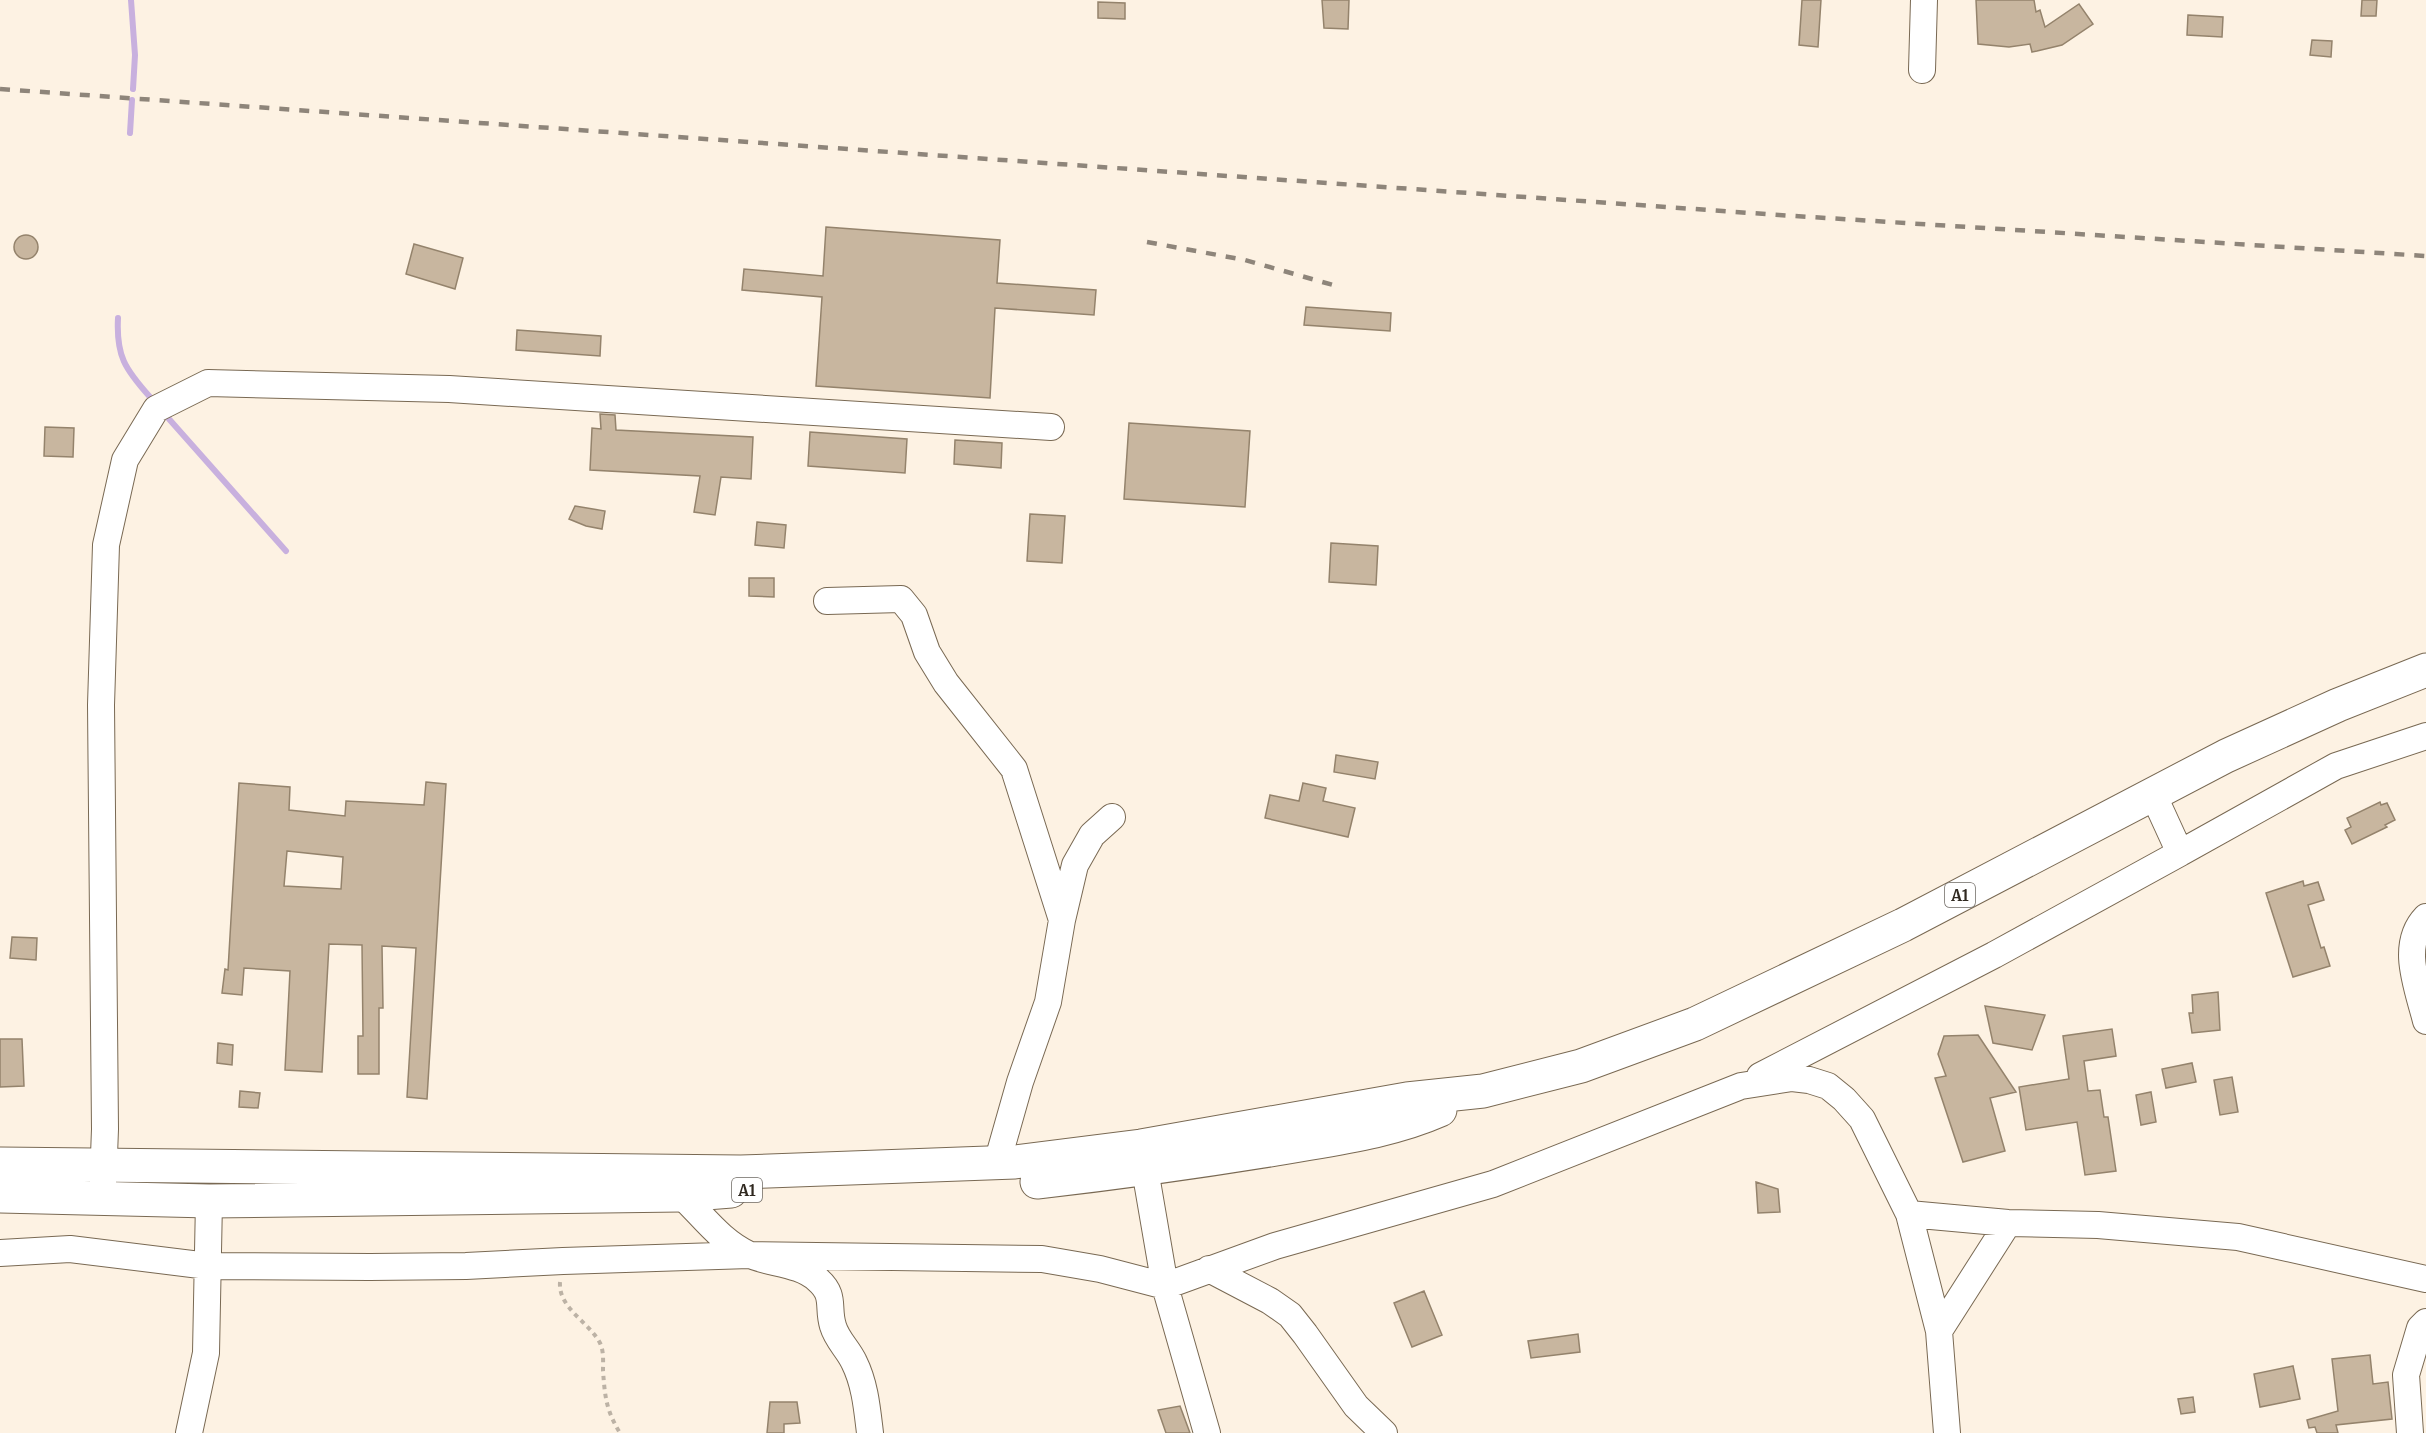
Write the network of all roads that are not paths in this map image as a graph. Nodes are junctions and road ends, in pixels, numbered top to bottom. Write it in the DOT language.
graph roads {
  1 [pos="1924,0"];
  2 [pos="1922,70"];
  3 [pos="1051,427"];
  4 [pos="827,601"];
  5 [pos="2426,670"];
  6 [pos="2426,736"];
  7 [pos="2153,794"];
  8 [pos="1112,818"];
  9 [pos="2180,853"];
  10 [pos="2426,917"];
  11 [pos="1062,920"];
  12 [pos="2426,1021"];
  13 [pos="1741,1086"];
  14 [pos="1143,1158"];
  15 [pos="997,1163"];
  16 [pos="0,1164"];
  17 [pos="103,1181"];
  18 [pos="681,1195"];
  19 [pos="0,1196"];
  20 [pos="209,1201"];
  21 [pos="1909,1214"];
  22 [pos="2008,1223"];
  23 [pos="0,1252"];
  24 [pos="749,1255"];
  25 [pos="208,1266"];
  26 [pos="1209,1269"];
  27 [pos="2426,1279"];
  28 [pos="1165,1286"];
  29 [pos="2426,1322"];
  30 [pos="1939,1331"];
  31 [pos="189,1433"];
  32 [pos="870,1433"];
  33 [pos="1206,1433"];
  34 [pos="1384,1433"];
  35 [pos="1947,1433"];
  36 [pos="2410,1433"];
  1 -- 2 [label="street"];
  3 -- 17 [label="street"];
  4 -- 11 [label="street"];
  5 -- 7 [label="highway, A1"];
  6 -- 9 [label="street"];
  7 -- 9 [label="street"];
  7 -- 14 [label="highway, A1"];
  8 -- 11 [label="street"];
  9 -- 13 [label="street"];
  10 -- 12 [label="street"];
  11 -- 15 [label="street"];
  13 -- 21 [label="street"];
  13 -- 26 [label="street"];
  14 -- 15 [label="highway, A1"];
  14 -- 18 [label="highway, A1"];
  14 -- 28 [label="street"];
  15 -- 17 [label="highway, A1"];
  16 -- 17 [label="highway, A1"];
  17 -- 19 [label="highway, A1"];
  17 -- 20 [label="highway, A1"];
  18 -- 20 [label="highway, A1"];
  18 -- 24 [label="street"];
  20 -- 25 [label="street"];
  21 -- 22 [label="street"];
  21 -- 30 [label="street"];
  22 -- 27 [label="street"];
  22 -- 30 [label="street"];
  23 -- 25 [label="street"];
  24 -- 25 [label="street"];
  24 -- 28 [label="street"];
  24 -- 32 [label="street"];
  25 -- 31 [label="street"];
  26 -- 28 [label="street"];
  26 -- 34 [label="street"];
  28 -- 33 [label="street"];
  29 -- 36 [label="street"];
  30 -- 35 [label="street"];
}
